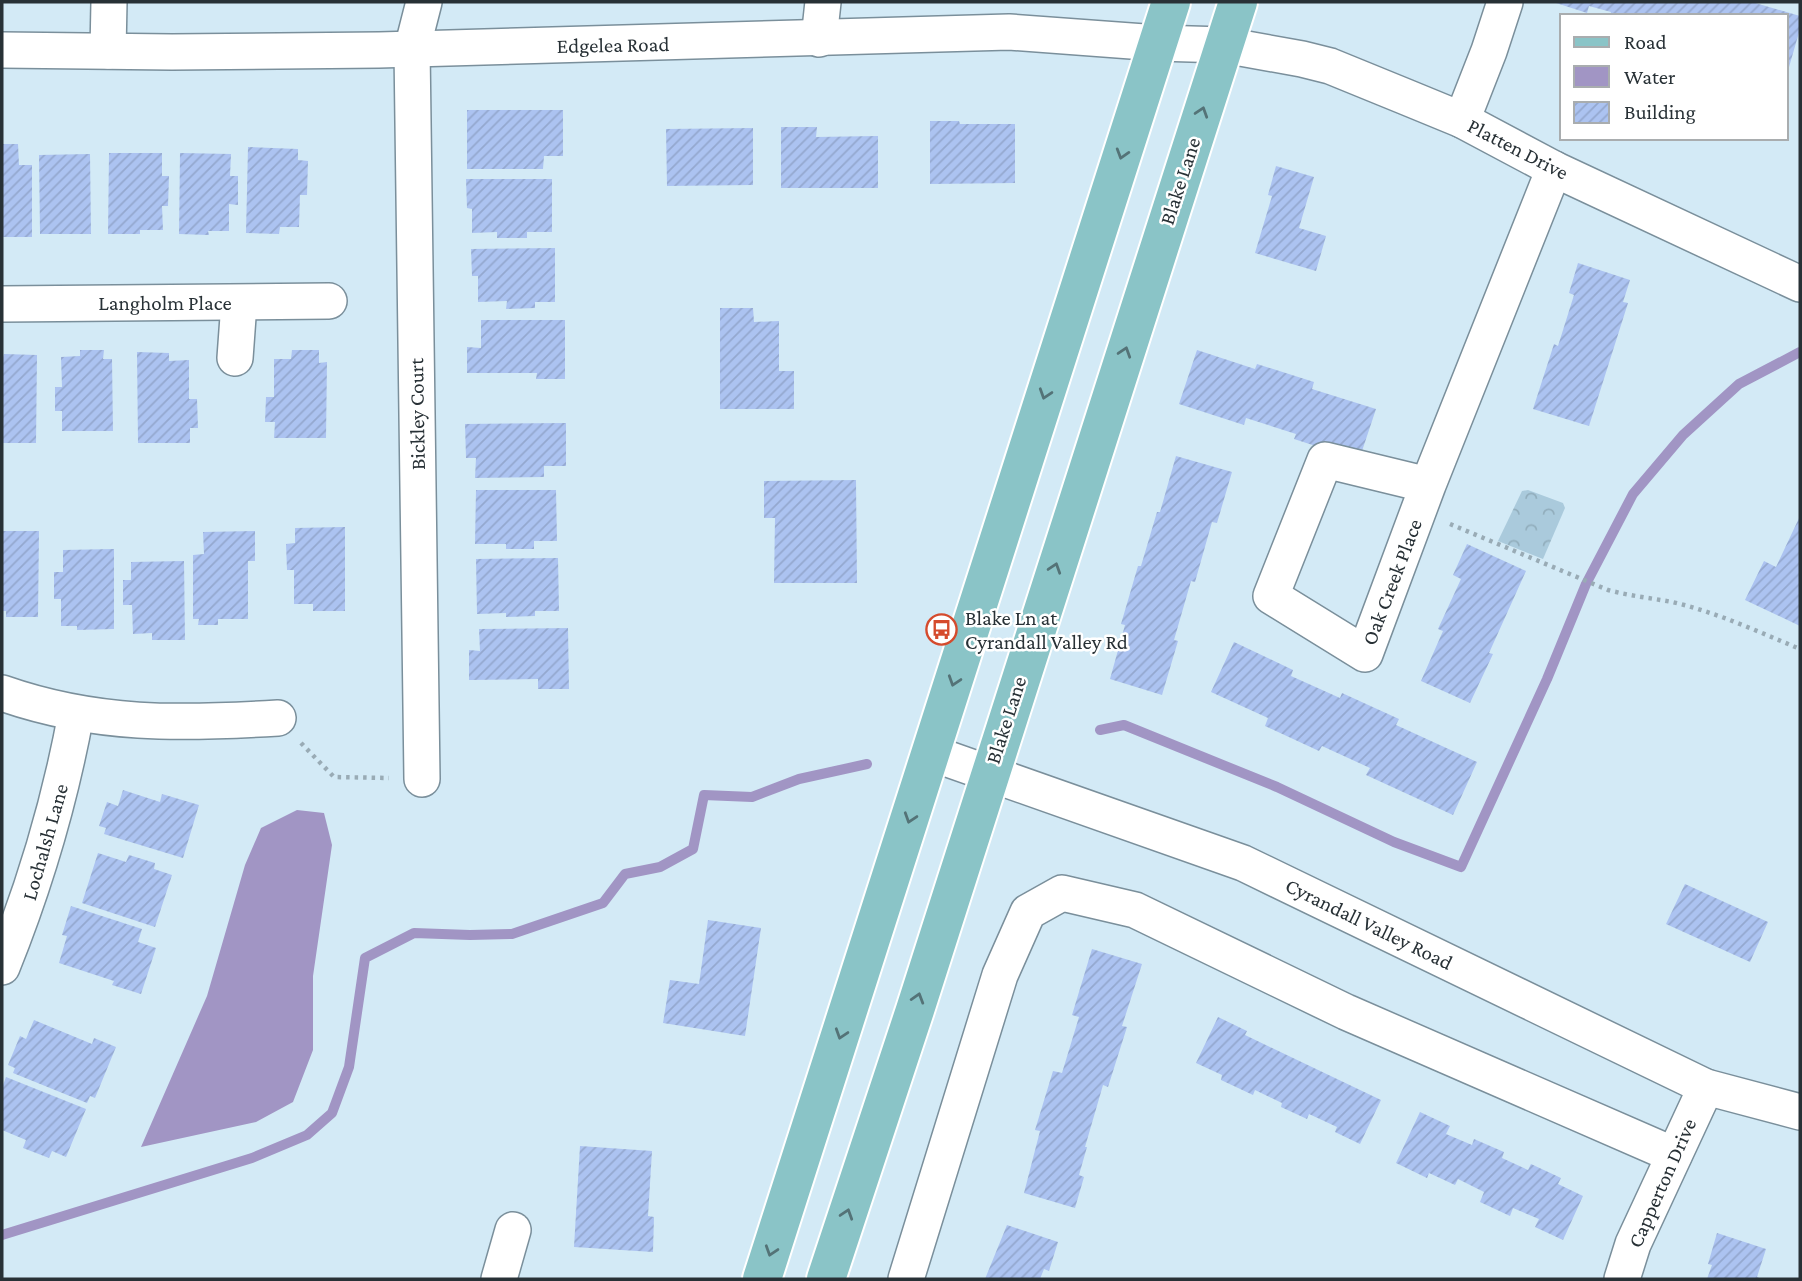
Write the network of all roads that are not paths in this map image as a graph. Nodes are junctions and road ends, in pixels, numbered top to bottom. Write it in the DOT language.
graph roads {
  1 [pos="109,2"];
  2 [pos="424,2"];
  3 [pos="823,2"];
  4 [pos="1171,2"];
  5 [pos="1238,2"];
  6 [pos="1505,2"];
  7 [pos="819,40"];
  8 [pos="1158,43"];
  9 [pos="1224,45"];
  10 [pos="412,49"];
  11 [pos="2,50"];
  12 [pos="108,51"];
  13 [pos="1462,120"];
  14 [pos="1554,169"];
  15 [pos="1800,284"];
  16 [pos="329,301"];
  17 [pos="239,303"];
  18 [pos="2,304"];
  19 [pos="235,359"];
  20 [pos="1423,498"];
  21 [pos="2,693"];
  22 [pos="76,714"];
  23 [pos="278,718"];
  24 [pos="931,752"];
  25 [pos="989,773"];
  26 [pos="422,779"];
  27 [pos="2,967"];
  28 [pos="1706,1087"];
  29 [pos="1800,1112"];
  30 [pos="1674,1154"];
  31 [pos="513,1230"];
  32 [pos="499,1279"];
  33 [pos="762,1279"];
  34 [pos="826,1279"];
  35 [pos="906,1279"];
  36 [pos="1622,1279"];
  1 -- 12 [label="street"];
  2 -- 10 [label="street, Bickley Court"];
  3 -- 7 [label="street"];
  4 -- 8 [label="main road"];
  5 -- 9 [label="main road, Blake Lane"];
  6 -- 13 [label="street"];
  7 -- 8 [label="street, Edgelea Road"];
  7 -- 10 [label="street, Edgelea Road"];
  8 -- 9 [label="street, Edgelea Road"];
  8 -- 24 [label="main road, one-way"];
  9 -- 13 [label="street, Platten Drive"];
  25 -- 9 [label="main road, Blake Lane, one-way"];
  10 -- 12 [label="street, Edgelea Road"];
  10 -- 26 [label="street, Bickley Court"];
  11 -- 12 [label="street, Edgelea Road"];
  13 -- 14 [label="street, Platten Drive"];
  14 -- 15 [label="street, Platten Drive"];
  14 -- 20 [label="street, Oak Creek Place"];
  16 -- 17 [label="street, Langholm Place"];
  17 -- 18 [label="street, Langholm Place"];
  17 -- 19 [label="street"];
  20 -- 20 [label="street, Oak Creek Place"];
  21 -- 22 [label="street"];
  22 -- 23 [label="street"];
  22 -- 27 [label="street, Lochalsh Lane"];
  24 -- 25 [label="street, Cyrandall Valley Road"];
  24 -- 33 [label="main road, one-way"];
  25 -- 28 [label="street, Cyrandall Valley Road"];
  34 -- 25 [label="main road, Blake Lane, one-way"];
  28 -- 29 [label="street, Cyrandall Valley Road"];
  28 -- 30 [label="street, Capperton Drive"];
  30 -- 35 [label="street"];
  30 -- 36 [label="street, Capperton Drive"];
  31 -- 32 [label="street"];
}
